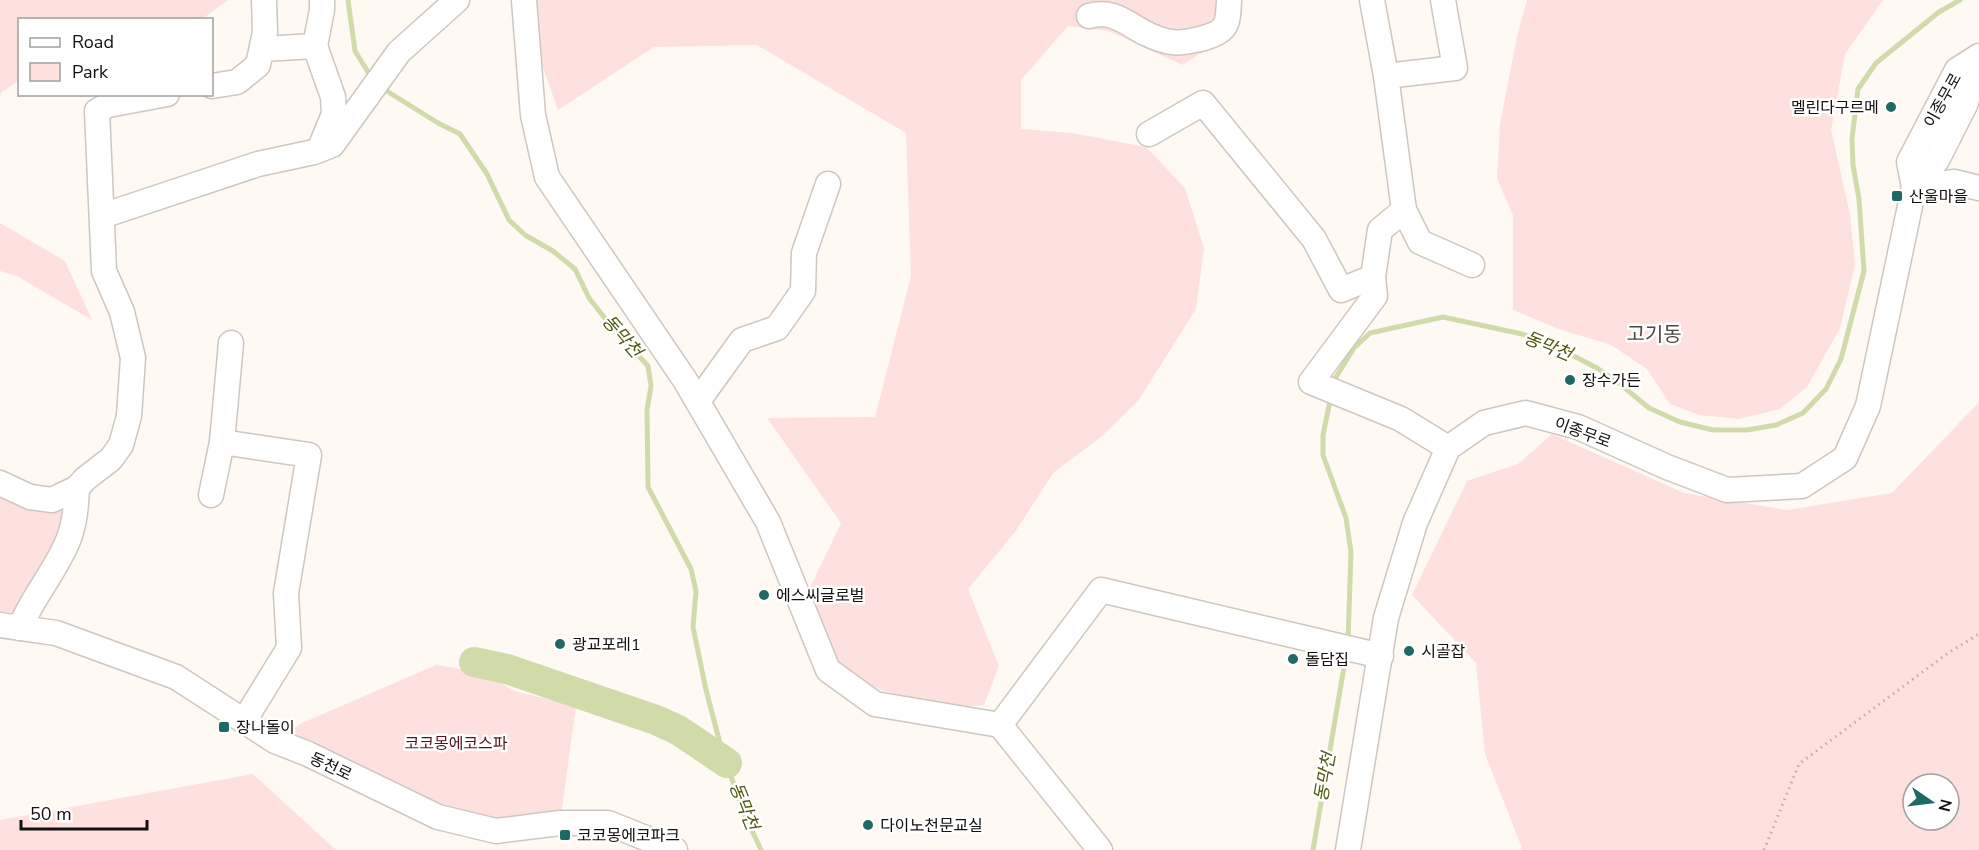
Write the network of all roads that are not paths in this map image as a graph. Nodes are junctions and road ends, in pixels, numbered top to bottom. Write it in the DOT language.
graph roads {
  1 [pos="264,0"];
  2 [pos="322,0"];
  3 [pos="456,0"];
  4 [pos="524,0"];
  5 [pos="1229,0"];
  6 [pos="1372,0"];
  7 [pos="1443,0"];
  8 [pos="1089,16"];
  9 [pos="315,46"];
  10 [pos="262,50"];
  11 [pos="1979,56"];
  12 [pos="1979,62"];
  13 [pos="1386,76"];
  14 [pos="213,86"];
  15 [pos="156,96"];
  16 [pos="1149,134"];
  17 [pos="319,150"];
  18 [pos="828,184"];
  19 [pos="1914,187"];
  20 [pos="1979,188"];
  21 [pos="1404,210"];
  22 [pos="102,216"];
  23 [pos="1472,265"];
  24 [pos="1373,277"];
  25 [pos="231,343"];
  26 [pos="698,401"];
  27 [pos="222,442"];
  28 [pos="1448,448"];
  29 [pos="0,483"];
  30 [pos="76,488"];
  31 [pos="212,495"];
  32 [pos="10,627"];
  33 [pos="1358,652"];
  34 [pos="244,721"];
  35 [pos="1000,725"];
  36 [pos="675,850"];
  37 [pos="1100,850"];
  38 [pos="1348,850"];
  1 -- 10 [label="street"];
  2 -- 9 [label="street"];
  3 -- 17 [label="street"];
  4 -- 26 [label="street"];
  5 -- 8 [label="street"];
  6 -- 13 [label="street"];
  7 -- 13 [label="street"];
  9 -- 10 [label="street"];
  9 -- 17 [label="street"];
  10 -- 14 [label="street"];
  11 -- 19 [label="street, 이종무로"];
  12 -- 19 [label="street, 이종무로"];
  13 -- 21 [label="street"];
  15 -- 22 [label="street"];
  16 -- 24 [label="street"];
  17 -- 22 [label="street"];
  18 -- 26 [label="street"];
  19 -- 20 [label="street"];
  19 -- 28 [label="street, 이종무로"];
  21 -- 23 [label="street"];
  21 -- 24 [label="street"];
  22 -- 30 [label="street"];
  24 -- 28 [label="street"];
  25 -- 27 [label="street"];
  26 -- 35 [label="street"];
  27 -- 31 [label="street"];
  27 -- 34 [label="street"];
  28 -- 33 [label="street"];
  29 -- 30 [label="street"];
  30 -- 32 [label="street"];
  32 -- 34 [label="street, 동천로"];
  33 -- 35 [label="street"];
  33 -- 38 [label="street"];
  34 -- 36 [label="street, 동천로"];
  35 -- 37 [label="street"];
}
